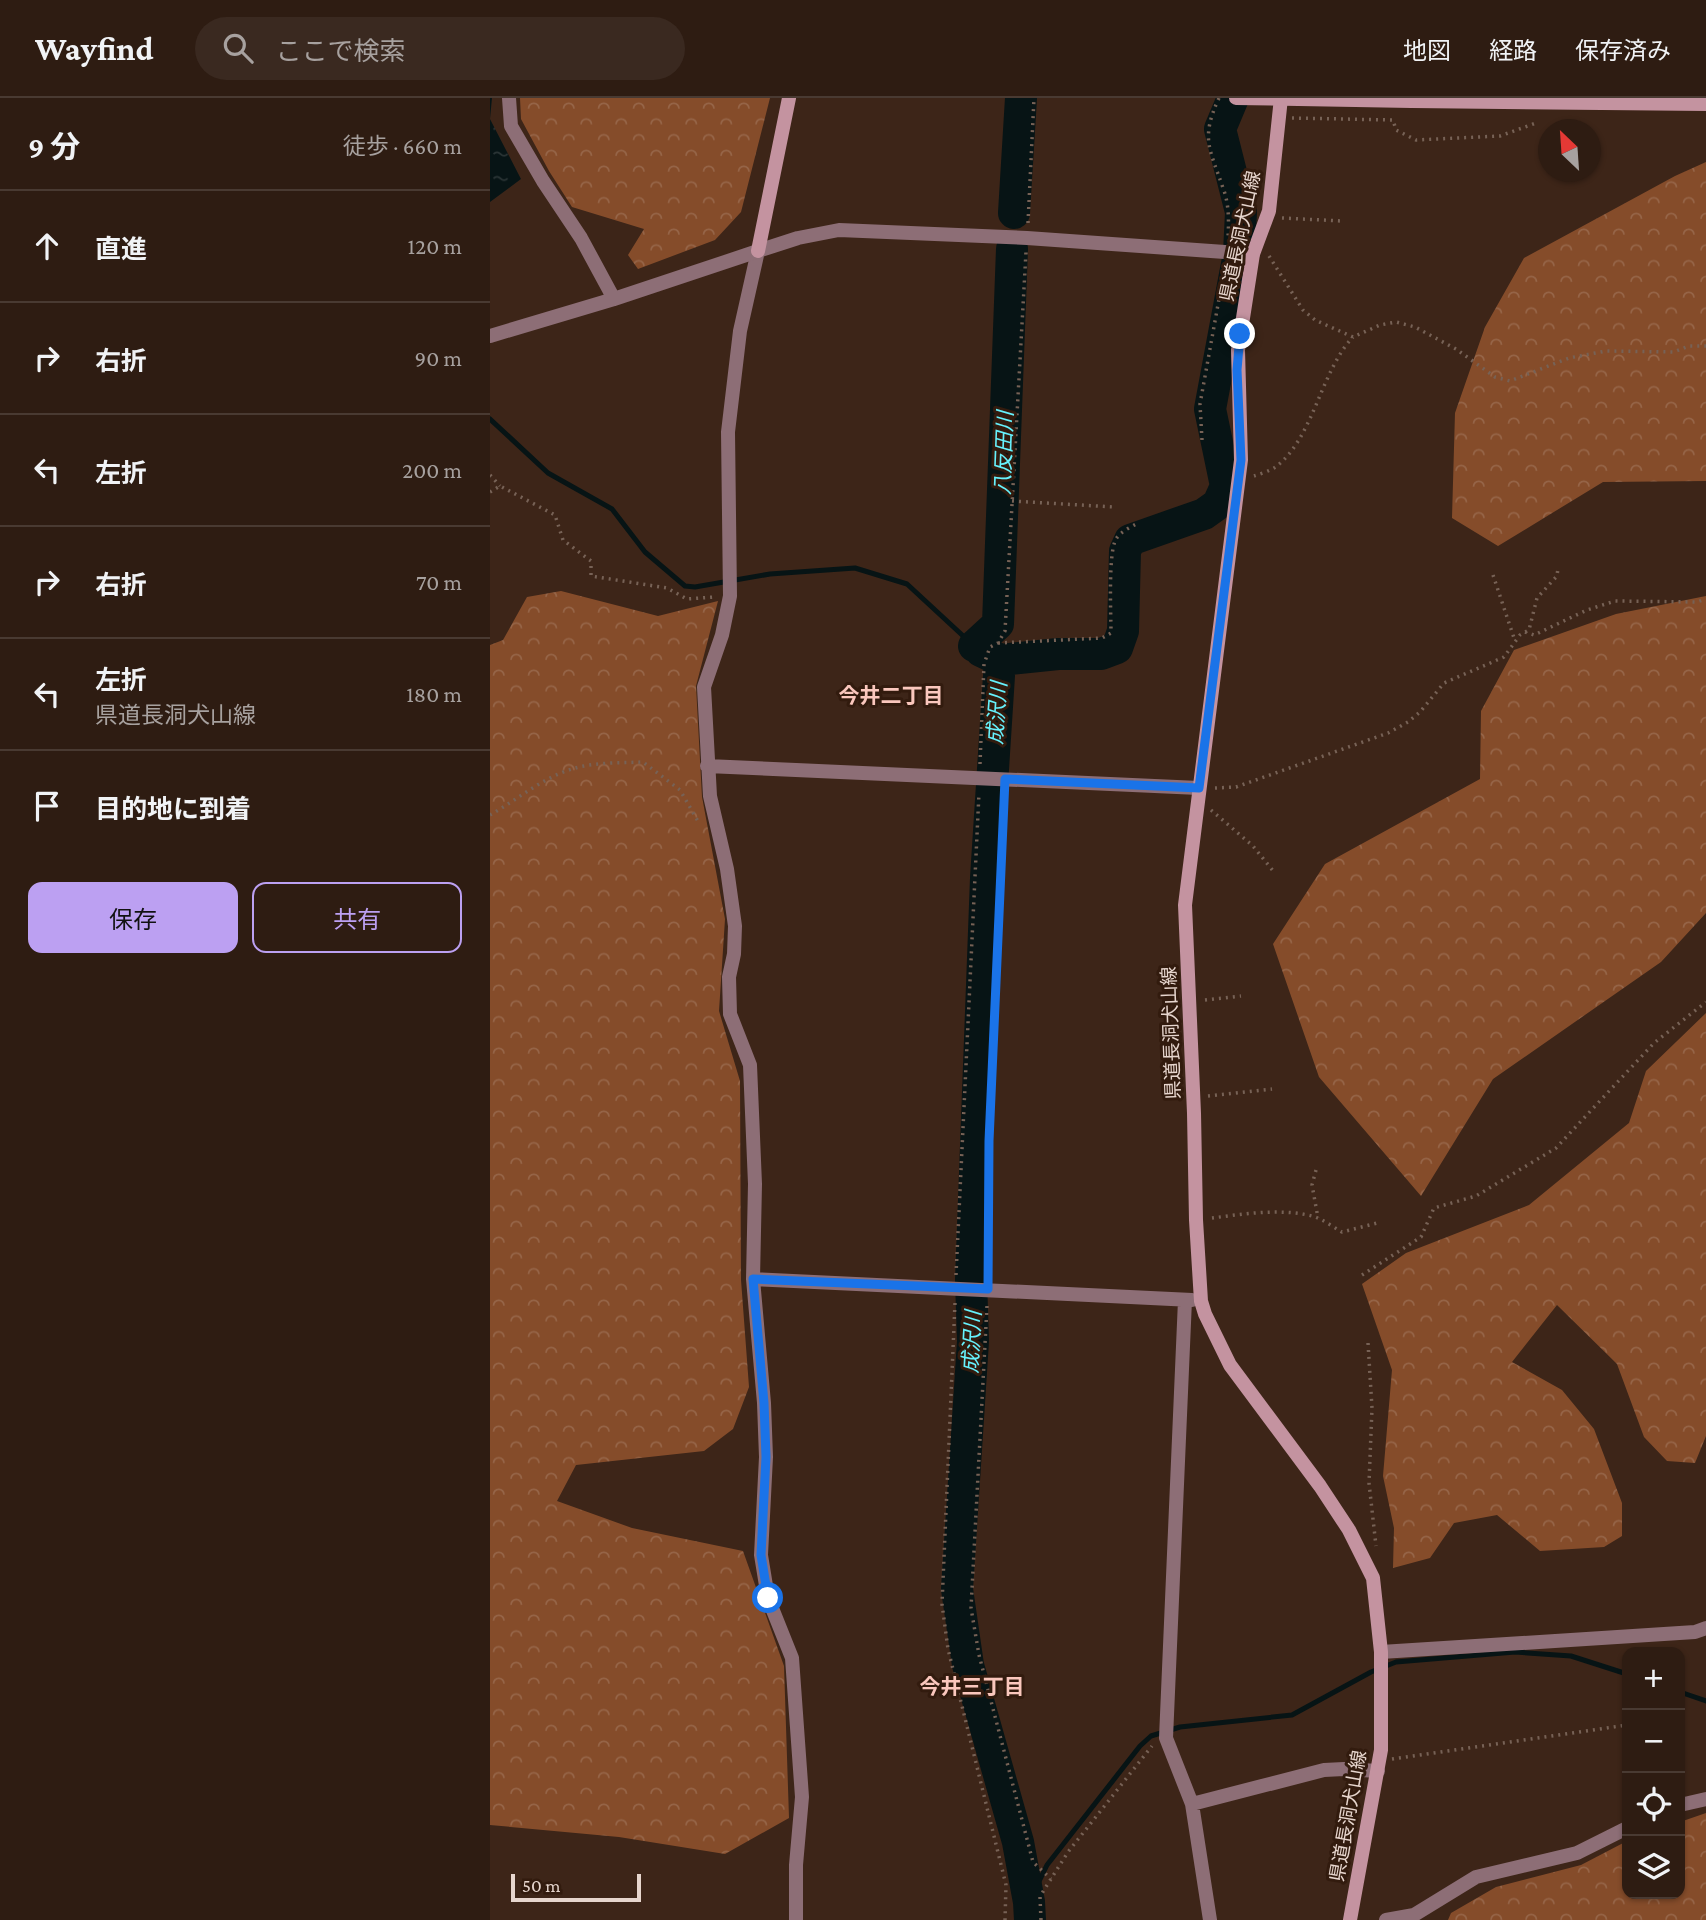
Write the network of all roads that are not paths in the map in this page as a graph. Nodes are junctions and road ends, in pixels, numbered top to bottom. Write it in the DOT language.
graph roads {
  1 [pos="509,98"];
  2 [pos="789,98"];
  3 [pos="1236,98"];
  4 [pos="1281,98"];
  5 [pos="1706,104"];
  6 [pos="758,251"];
  7 [pos="1253,254"];
  8 [pos="614,299"];
  9 [pos="490,336"];
  10 [pos="707,766"];
  11 [pos="1199,788"];
  12 [pos="753,1279"];
  13 [pos="1185,1300"];
  14 [pos="1201,1301"];
  15 [pos="1706,1628"];
  16 [pos="1381,1652"];
  17 [pos="1379,1766"];
  18 [pos="1706,1799"];
  19 [pos="1192,1804"];
  20 [pos="1685,1804"];
  21 [pos="1622,1830"];
  22 [pos="796,1920"];
  23 [pos="1210,1920"];
  24 [pos="1350,1920"];
  25 [pos="1386,1920"];
  1 -- 8 [label="street"];
  2 -- 6 [label="main road"];
  3 -- 5 [label="main road, bridge"];
  4 -- 7 [label="main road, 県道長洞犬山線"];
  6 -- 7 [label="street"];
  6 -- 8 [label="street"];
  6 -- 10 [label="street"];
  7 -- 11 [label="main road, 県道長洞犬山線"];
  8 -- 9 [label="street"];
  10 -- 11 [label="street"];
  10 -- 12 [label="street"];
  11 -- 14 [label="main road, 県道長洞犬山線"];
  12 -- 13 [label="street"];
  12 -- 22 [label="street"];
  13 -- 14 [label="street"];
  13 -- 19 [label="street"];
  14 -- 16 [label="main road, 県道長洞犬山線"];
  15 -- 16 [label="street"];
  16 -- 17 [label="main road, 県道長洞犬山線"];
  17 -- 19 [label="street"];
  17 -- 24 [label="main road, 県道長洞犬山線"];
  18 -- 20 [label="street"];
  19 -- 23 [label="street"];
  21 -- 25 [label="street"];
}
